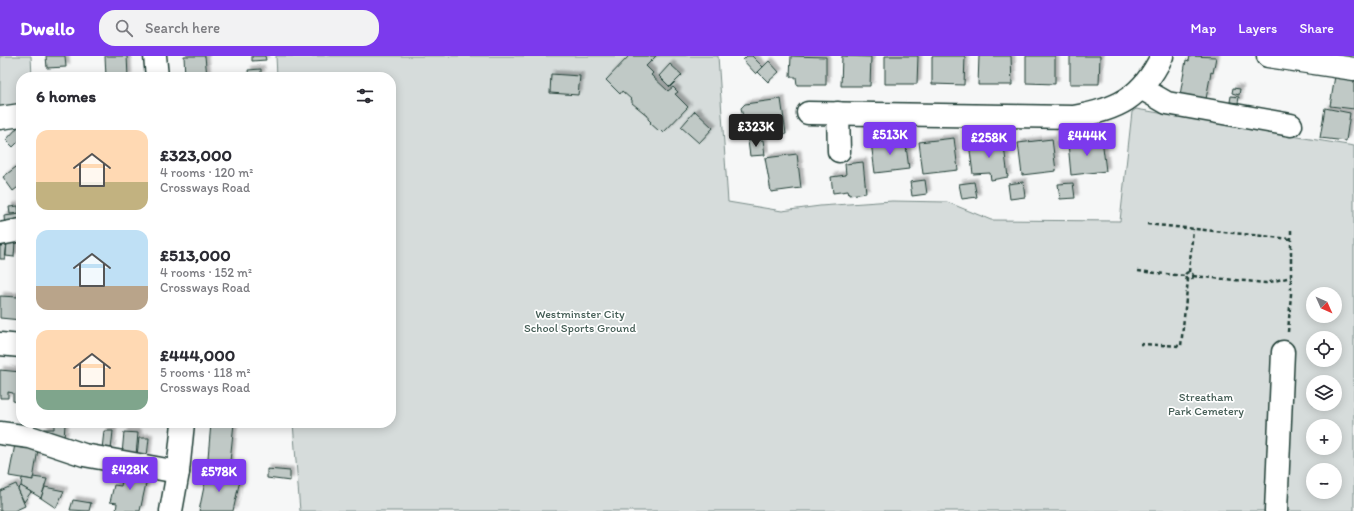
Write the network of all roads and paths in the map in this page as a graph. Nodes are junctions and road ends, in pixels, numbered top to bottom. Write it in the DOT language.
graph roads {
  1 [pos="155,56"];
  2 [pos="1162,56"];
  3 [pos="1268,56"];
  4 [pos="1354,69"];
  5 [pos="157,72"];
  6 [pos="1141,88"];
  7 [pos="808,113"];
  8 [pos="838,113"];
  9 [pos="16,116"];
  10 [pos="0,118"];
  11 [pos="1291,125"];
  12 [pos="839,151"];
  13 [pos="1147,224"];
  14 [pos="1291,228"];
  15 [pos="1193,229"];
  16 [pos="16,231"];
  17 [pos="0,234"];
  18 [pos="1291,239"];
  19 [pos="1138,271"];
  20 [pos="1189,272"];
  21 [pos="1185,276"];
  22 [pos="1193,276"];
  23 [pos="1291,277"];
  24 [pos="1188,280"];
  25 [pos="0,344"];
  26 [pos="1140,344"];
  27 [pos="16,346"];
  28 [pos="1283,352"];
  29 [pos="182,428"];
  30 [pos="0,433"];
  31 [pos="178,472"];
  32 [pos="171,511"];
  33 [pos="1276,511"];
  1 -- 5 [label="street"];
  2 -- 6 [label="street"];
  3 -- 4 [label="street"];
  6 -- 8 [label="street"];
  6 -- 11 [label="street"];
  7 -- 8 [label="street"];
  8 -- 12 [label="street"];
  9 -- 10 [label="street"];
  13 -- 15 [label="path"];
  14 -- 18 [label="path"];
  15 -- 18 [label="path"];
  15 -- 20 [label="path"];
  16 -- 17 [label="street"];
  18 -- 23 [label="path"];
  19 -- 21 [label="path"];
  20 -- 21 [label="path"];
  20 -- 22 [label="path"];
  21 -- 24 [label="path"];
  22 -- 23 [label="path"];
  22 -- 24 [label="path"];
  23 -- 28 [label="path"];
  24 -- 26 [label="path"];
  25 -- 27 [label="street"];
  28 -- 33 [label="street"];
  29 -- 31 [label="street"];
  30 -- 31 [label="street"];
  31 -- 32 [label="street"];
}
